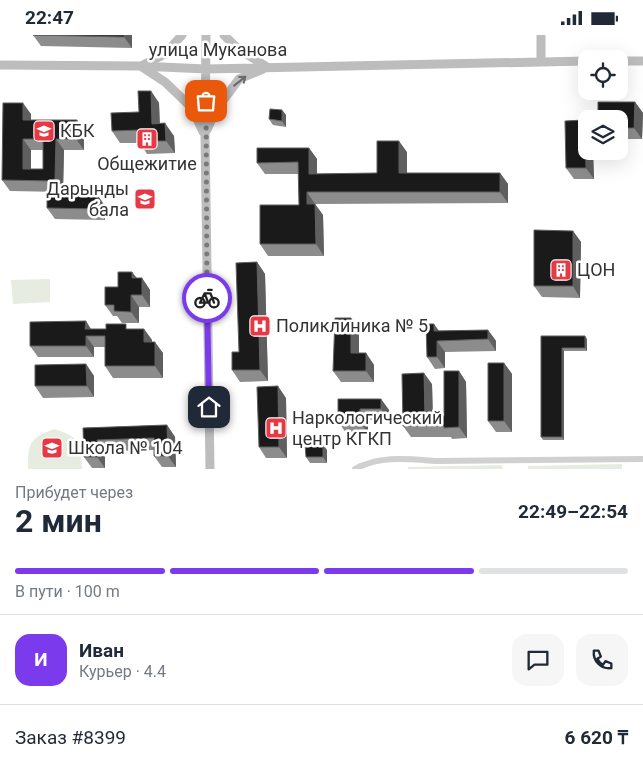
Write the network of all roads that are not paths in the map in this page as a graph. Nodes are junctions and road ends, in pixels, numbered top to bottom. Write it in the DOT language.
graph roads {
  1 [pos="182,35"];
  2 [pos="206,35"];
  3 [pos="224,35"];
  4 [pos="541,35"];
  5 [pos="578,61"];
  6 [pos="628,61"];
  7 [pos="643,61"];
  8 [pos="541,62"];
  9 [pos="0,65"];
  10 [pos="140,66"];
  11 [pos="267,67"];
  12 [pos="206,69"];
  13 [pos="205,135"];
  14 [pos="643,459"];
  15 [pos="210,469"];
  16 [pos="355,469"];
  1 -- 10 [label="main road"];
  2 -- 12 [label="main road"];
  3 -- 11 [label="main road"];
  4 -- 8 [label="main road"];
  5 -- 8 [label="main road, улица Муканова"];
  6 -- 7 [label="main road"];
  8 -- 11 [label="main road, улица Муканова"];
  9 -- 10 [label="main road, улица Муканова"];
  10 -- 12 [label="main road, улица Муканова"];
  10 -- 13 [label="main road"];
  11 -- 12 [label="main road, улица Муканова"];
  13 -- 11 [label="main road, one-way"];
  12 -- 13 [label="main road"];
  13 -- 15 [label="main road"];
  14 -- 16 [label="street"];
}
